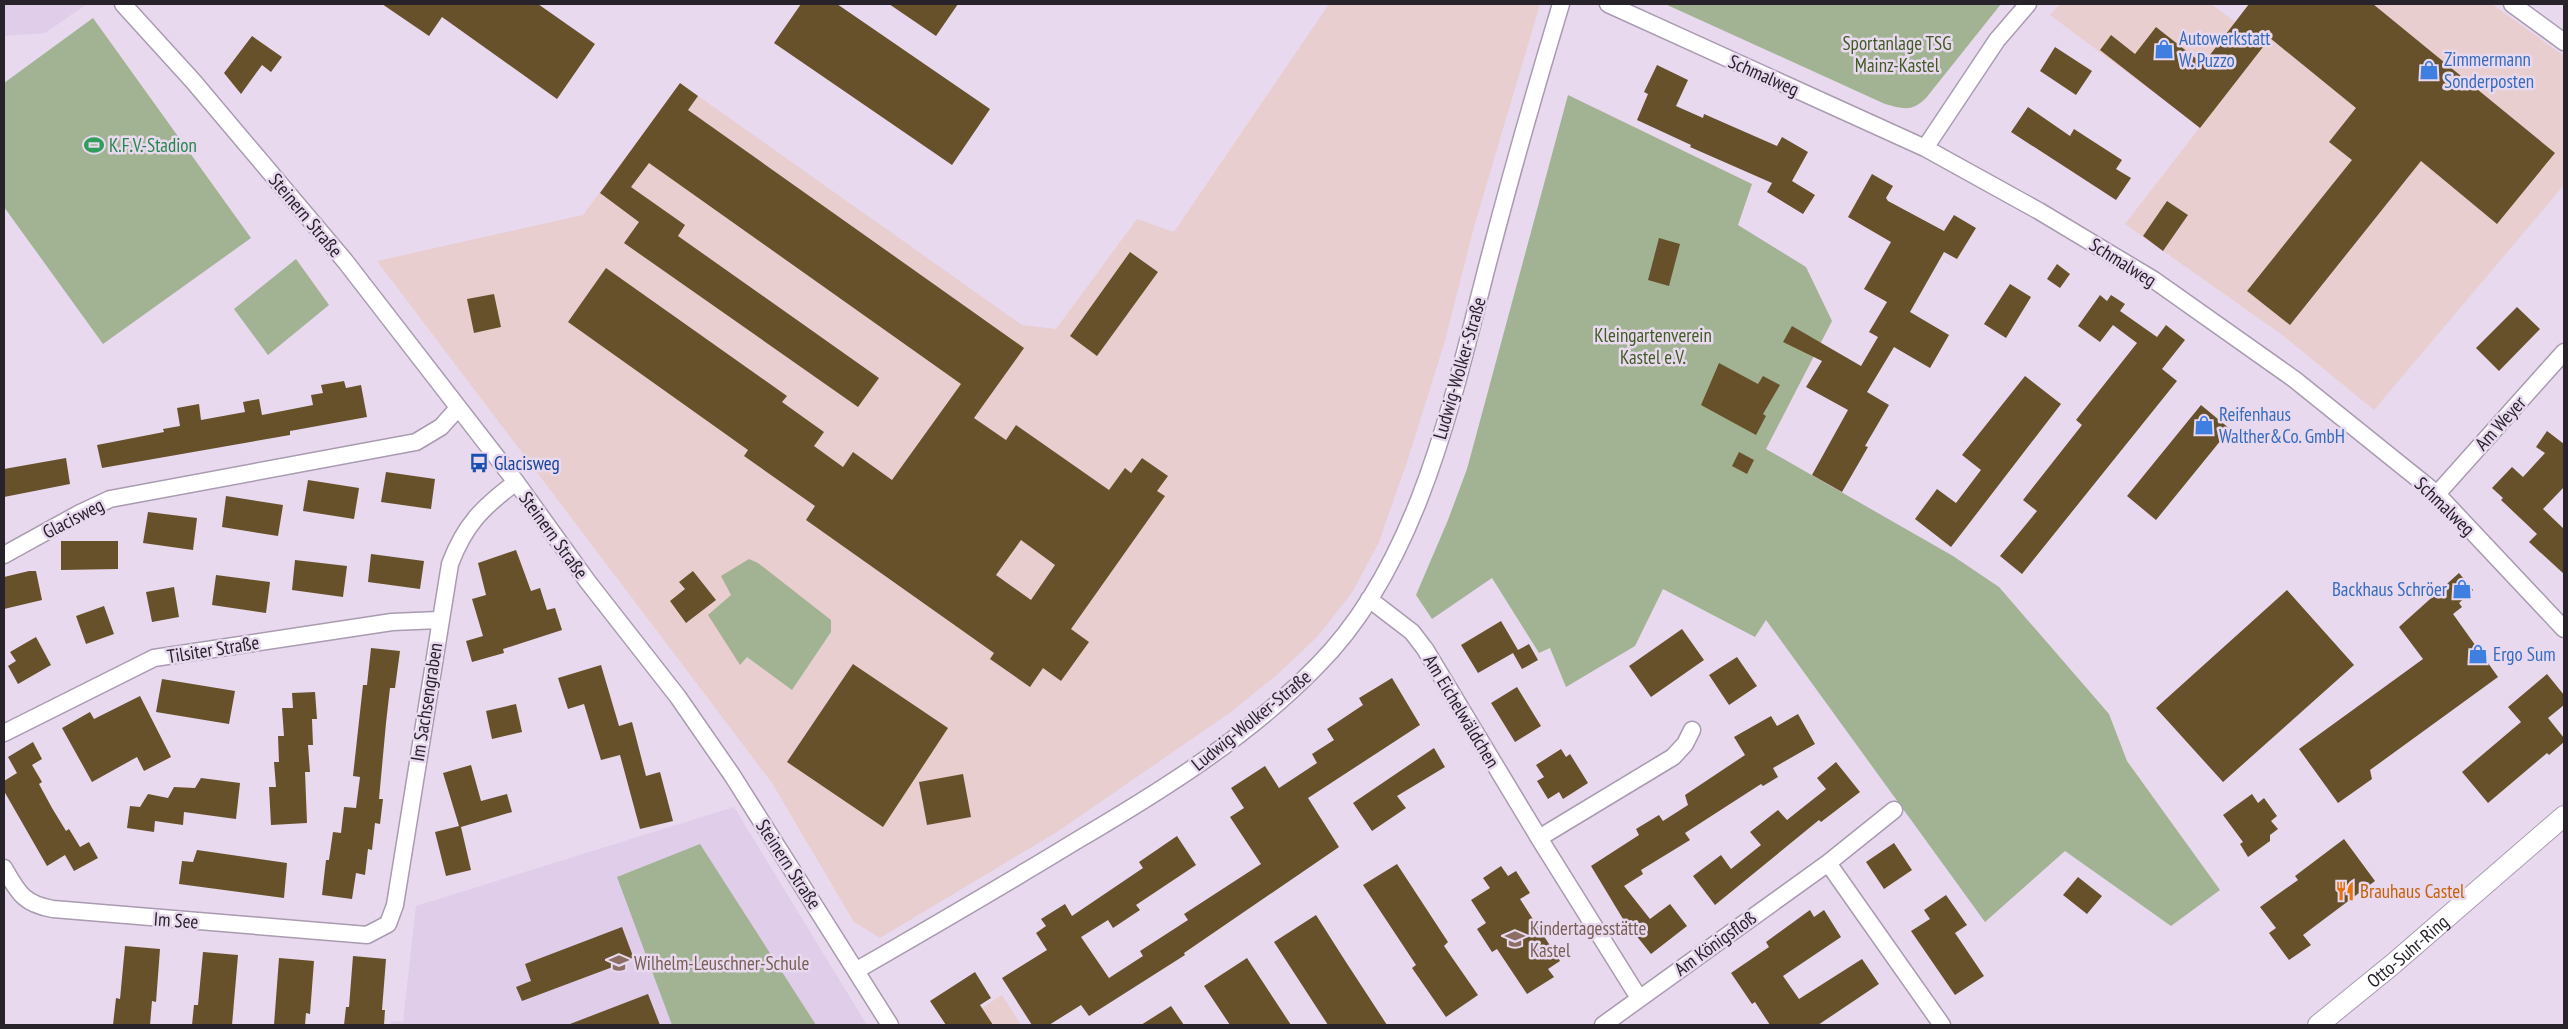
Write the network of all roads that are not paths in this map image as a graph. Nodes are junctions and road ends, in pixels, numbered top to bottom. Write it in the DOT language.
graph roads {
  1 [pos="123,4"];
  2 [pos="1560,4"];
  3 [pos="1608,4"];
  4 [pos="2028,4"];
  5 [pos="2512,4"];
  6 [pos="2564,42"];
  7 [pos="1926,148"];
  8 [pos="2564,352"];
  9 [pos="458,408"];
  10 [pos="516,482"];
  11 [pos="2436,494"];
  12 [pos="4,555"];
  13 [pos="1369,599"];
  14 [pos="439,620"];
  15 [pos="2564,629"];
  16 [pos="1692,730"];
  17 [pos="4,733"];
  18 [pos="1894,810"];
  19 [pos="2564,816"];
  20 [pos="1539,838"];
  21 [pos="1828,863"];
  22 [pos="4,868"];
  23 [pos="367,935"];
  24 [pos="857,970"];
  25 [pos="1639,998"];
  26 [pos="890,1025"];
  27 [pos="1603,1025"];
  28 [pos="1942,1025"];
  29 [pos="2318,1025"];
  1 -- 9 [label="street, Steinern Straße"];
  2 -- 13 [label="street, Ludwig-Wolker-Straße"];
  3 -- 7 [label="street, Schmalweg"];
  4 -- 7 [label="street"];
  5 -- 6 [label="street"];
  7 -- 11 [label="street, Schmalweg"];
  8 -- 11 [label="street, Am Weyer"];
  9 -- 10 [label="street, Steinern Straße"];
  9 -- 12 [label="street, Glacisweg"];
  10 -- 14 [label="street, Im Sachsengraben"];
  10 -- 24 [label="street, Steinern Straße"];
  11 -- 15 [label="street, Schmalweg"];
  13 -- 20 [label="street, Am Eichelwäldchen"];
  13 -- 24 [label="street, Ludwig-Wolker-Straße"];
  14 -- 17 [label="street, Tilsiter Straße"];
  14 -- 23 [label="street, Im Sachsengraben"];
  16 -- 20 [label="street"];
  18 -- 21 [label="street, Am Königsfloß"];
  19 -- 29 [label="street, Otto-Suhr-Ring"];
  20 -- 25 [label="street, Am Eichelwäldchen"];
  21 -- 25 [label="street, Am Königsfloß"];
  21 -- 28 [label="street"];
  22 -- 23 [label="street, Im See"];
  24 -- 26 [label="street, Steinern Straße"];
  25 -- 27 [label="street, Am Königsfloß"];
}
